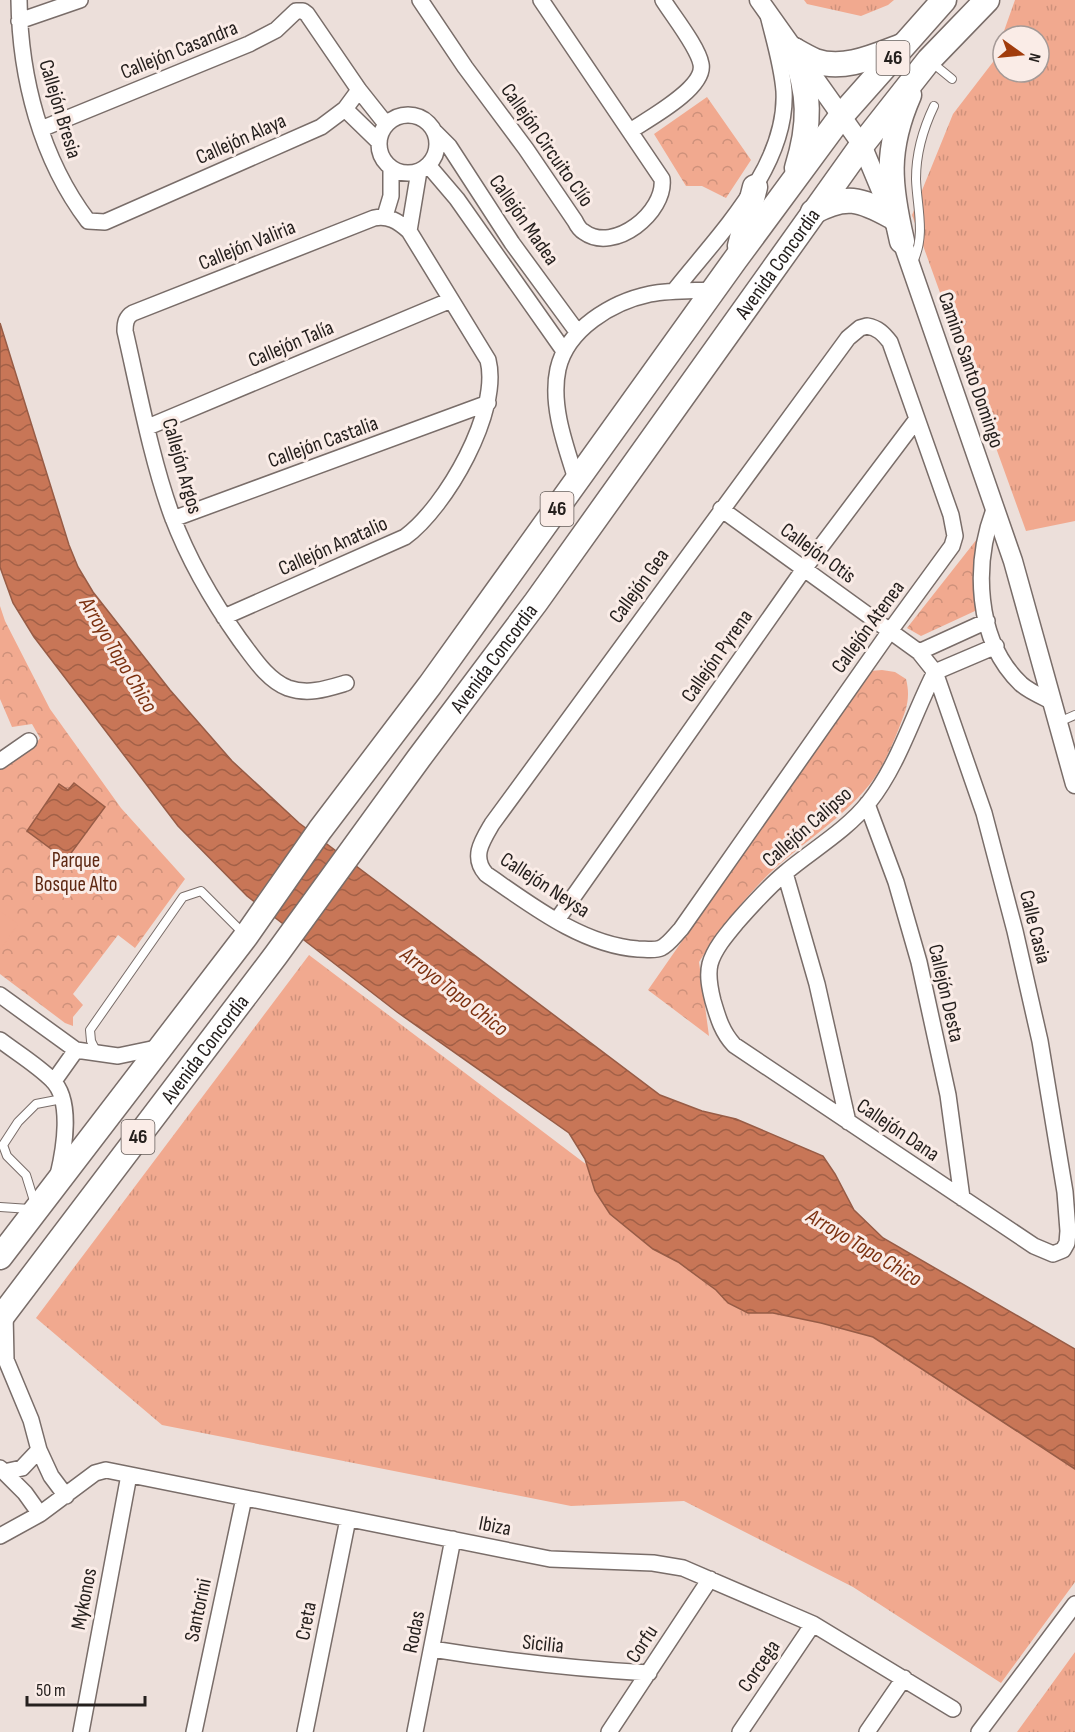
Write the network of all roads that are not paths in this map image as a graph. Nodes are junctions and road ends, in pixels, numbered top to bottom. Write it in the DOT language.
graph roads {
  1 [pos="19,0"];
  2 [pos="80,0"];
  3 [pos="420,0"];
  4 [pos="541,0"];
  5 [pos="663,0"];
  6 [pos="944,0"];
  7 [pos="987,0"];
  8 [pos="763,5"];
  9 [pos="928,18"];
  10 [pos="19,21"];
  11 [pos="904,46"];
  12 [pos="794,51"];
  13 [pos="926,64"];
  14 [pos="952,79"];
  15 [pos="359,90"];
  16 [pos="934,106"];
  17 [pos="345,109"];
  18 [pos="386,124"];
  19 [pos="41,129"];
  20 [pos="852,130"];
  21 [pos="434,131"];
  22 [pos="630,131"];
  23 [pos="379,141"];
  24 [pos="424,168"];
  25 [pos="391,169"];
  26 [pos="791,186"];
  27 [pos="755,187"];
  28 [pos="813,212"];
  29 [pos="385,216"];
  30 [pos="891,216"];
  31 [pos="88,221"];
  32 [pos="409,231"];
  33 [pos="902,241"];
  34 [pos="512,243"];
  35 [pos="496,253"];
  36 [pos="783,255"];
  37 [pos="735,260"];
  38 [pos="911,267"];
  39 [pos="714,290"];
  40 [pos="674,291"];
  41 [pos="451,300"];
  42 [pos="127,318"];
  43 [pos="578,333"];
  44 [pos="848,338"];
  45 [pos="564,351"];
  46 [pos="488,403"];
  47 [pos="917,419"];
  48 [pos="148,427"];
  49 [pos="577,482"];
  50 [pos="995,507"];
  51 [pos="721,509"];
  52 [pos="173,519"];
  53 [pos="804,569"];
  54 [pos="224,617"];
  55 [pos="987,621"];
  56 [pos="890,631"];
  57 [pos="996,646"];
  58 [pos="919,652"];
  59 [pos="935,672"];
  60 [pos="346,683"];
  61 [pos="1053,702"];
  62 [pos="1067,718"];
  63 [pos="29,741"];
  64 [pos="0,760"];
  65 [pos="1074,775"];
  66 [pos="867,804"];
  67 [pos="479,866"];
  68 [pos="784,873"];
  69 [pos="557,920"];
  70 [pos="246,936"];
  71 [pos="661,948"];
  72 [pos="1,996"];
  73 [pos="724,1035"];
  74 [pos="0,1040"];
  75 [pos="161,1047"];
  76 [pos="76,1050"];
  77 [pos="98,1054"];
  78 [pos="54,1081"];
  79 [pos="62,1099"];
  80 [pos="848,1122"];
  81 [pos="56,1184"];
  82 [pos="962,1198"];
  83 [pos="0,1207"];
  84 [pos="36,1209"];
  85 [pos="1053,1254"];
  86 [pos="0,1257"];
  87 [pos="2,1316"];
  88 [pos="3,1364"];
  89 [pos="39,1450"];
  90 [pos="2,1470"];
  91 [pos="129,1474"];
  92 [pos="66,1496"];
  93 [pos="244,1498"];
  94 [pos="40,1514"];
  95 [pos="348,1519"];
  96 [pos="0,1536"];
  97 [pos="453,1539"];
  98 [pos="710,1579"];
  99 [pos="1075,1604"];
  100 [pos="813,1624"];
  101 [pos="432,1649"];
  102 [pos="649,1673"];
  103 [pos="904,1678"];
  104 [pos="953,1709"];
  105 [pos="81,1732"];
  106 [pos="194,1732"];
  107 [pos="305,1732"];
  108 [pos="415,1732"];
  109 [pos="609,1732"];
  110 [pos="740,1732"];
  111 [pos="867,1732"];
  112 [pos="979,1732"];
  1 -- 10 [label="street, Callejón Bresia"];
  2 -- 10 [label="street"];
  3 -- 22 [label="street, Callejón Circuito Clío"];
  4 -- 22 [label="street, Callejón Circuito Clío"];
  5 -- 22 [label="street"];
  6 -- 9 [label="main road, Avenida Concordia / 46"];
  7 -- 13 [label="main road, Avenida Concordia / 46"];
  8 -- 12 [label="street, Camino Santo Domingo"];
  8 -- 27 [label="street"];
  9 -- 11 [label="main road, Avenida Concordia / 46"];
  9 -- 20 [label="main road"];
  10 -- 19 [label="street, Callejón Bresia"];
  11 -- 12 [label="main road"];
  11 -- 20 [label="main road, Avenida Concordia / 46"];
  12 -- 20 [label="street, Camino Santo Domingo"];
  12 -- 26 [label="main road"];
  13 -- 14 [label="lane"];
  13 -- 20 [label="main road, Avenida Concordia / 46"];
  13 -- 33 [label="main road"];
  15 -- 17 [label="street, Callejón Alaya"];
  15 -- 18 [label="street"];
  15 -- 19 [label="street, Callejón Casandra"];
  16 -- 38 [label="lane"];
  17 -- 23 [label="street"];
  17 -- 31 [label="street, Callejón Alaya"];
  18 -- 21 [label="street"];
  18 -- 23 [label="street"];
  19 -- 31 [label="street, Callejón Bresia"];
  20 -- 26 [label="main road, Avenida Concordia / 46"];
  20 -- 28 [label="main road, Avenida Concordia / 46"];
  20 -- 30 [label="street, Camino Santo Domingo"];
  20 -- 36 [label="main road"];
  21 -- 24 [label="street"];
  21 -- 34 [label="street, Callejón Madea"];
  23 -- 25 [label="street"];
  24 -- 25 [label="street"];
  24 -- 32 [label="street"];
  24 -- 35 [label="street, Callejón Madea"];
  25 -- 29 [label="street"];
  26 -- 37 [label="main road, Avenida Concordia / 46"];
  27 -- 37 [label="main road"];
  27 -- 40 [label="street"];
  28 -- 30 [label="main road"];
  28 -- 36 [label="main road, Avenida Concordia / 46"];
  29 -- 32 [label="street, Callejón Anatalio"];
  29 -- 42 [label="street, Callejón Valiria"];
  30 -- 33 [label="street, Camino Santo Domingo"];
  32 -- 41 [label="street, Callejón Anatalio"];
  33 -- 38 [label="street, Camino Santo Domingo"];
  34 -- 35 [label="street"];
  34 -- 43 [label="street, Callejón Madea"];
  35 -- 45 [label="street, Callejón Madea"];
  36 -- 87 [label="main road, Avenida Concordia / 46"];
  37 -- 39 [label="main road, Avenida Concordia / 46"];
  38 -- 50 [label="street, Camino Santo Domingo"];
  39 -- 40 [label="street"];
  39 -- 49 [label="main road, Avenida Concordia / 46"];
  40 -- 43 [label="street"];
  41 -- 46 [label="street, Callejón Anatalio"];
  41 -- 48 [label="street, Callejón Talía"];
  42 -- 48 [label="street, Callejón Argos"];
  43 -- 45 [label="street"];
  44 -- 47 [label="street, Callejón Atenea"];
  44 -- 51 [label="street, Callejón Gea"];
  45 -- 49 [label="street"];
  46 -- 52 [label="street, Callejón Castalia"];
  46 -- 54 [label="street, Callejón Anatalio"];
  47 -- 53 [label="street, Callejón Pyrena"];
  47 -- 56 [label="street, Callejón Atenea"];
  48 -- 52 [label="street, Callejón Argos"];
  49 -- 70 [label="main road, Avenida Concordia / 46"];
  50 -- 55 [label="street"];
  50 -- 61 [label="street, Camino Santo Domingo"];
  51 -- 53 [label="street, Callejón Otis"];
  51 -- 67 [label="street, Callejón Gea"];
  52 -- 54 [label="street, Callejón Argos"];
  53 -- 56 [label="street, Callejón Otis"];
  53 -- 69 [label="street, Callejón Pyrena"];
  54 -- 60 [label="street, Callejón Argos"];
  55 -- 57 [label="street"];
  55 -- 58 [label="street"];
  56 -- 58 [label="street, Calle Casia"];
  56 -- 71 [label="street, Callejón Atenea"];
  57 -- 59 [label="street"];
  57 -- 61 [label="street"];
  58 -- 59 [label="street, Calle Casia"];
  59 -- 66 [label="street, Callejón Calipso"];
  59 -- 85 [label="street, Calle Casia"];
  61 -- 62 [label="street, Camino Santo Domingo"];
  62 -- 65 [label="street, Camino Santo Domingo"];
  63 -- 64 [label="street"];
  66 -- 68 [label="street, Callejón Calipso"];
  66 -- 82 [label="street, Callejón Desta"];
  67 -- 69 [label="street, Callejón Neysa"];
  68 -- 73 [label="street, Callejón Calipso"];
  68 -- 80 [label="street"];
  69 -- 71 [label="street, Callejón Neysa"];
  70 -- 75 [label="main road, Avenida Concordia / 46"];
  70 -- 77 [label="lane"];
  72 -- 76 [label="street"];
  73 -- 80 [label="street, Callejón Dana"];
  74 -- 78 [label="street"];
  75 -- 77 [label="street"];
  75 -- 81 [label="main road, Avenida Concordia / 46"];
  76 -- 77 [label="street"];
  76 -- 78 [label="street"];
  78 -- 79 [label="street"];
  79 -- 81 [label="street"];
  79 -- 84 [label="lane"];
  80 -- 82 [label="street, Callejón Dana"];
  81 -- 84 [label="main road, Avenida Concordia / 46"];
  82 -- 85 [label="street, Callejón Dana"];
  83 -- 84 [label="lane"];
  84 -- 86 [label="main road, Avenida Concordia / 46"];
  87 -- 88 [label="street"];
  88 -- 89 [label="street"];
  89 -- 90 [label="street"];
  89 -- 92 [label="street"];
  90 -- 94 [label="street"];
  91 -- 92 [label="street, Ibiza"];
  91 -- 93 [label="street, Ibiza"];
  91 -- 105 [label="street, Mykonos"];
  92 -- 94 [label="street, Ibiza"];
  93 -- 95 [label="street, Ibiza"];
  93 -- 106 [label="street, Santorini"];
  94 -- 96 [label="street, Ibiza"];
  95 -- 97 [label="street, Ibiza"];
  95 -- 107 [label="street, Creta"];
  97 -- 98 [label="street, Ibiza"];
  97 -- 101 [label="street, Rodas"];
  98 -- 100 [label="street, Ibiza"];
  98 -- 102 [label="street, Corfu"];
  99 -- 112 [label="street"];
  100 -- 103 [label="street, Ibiza"];
  100 -- 110 [label="street, Corcega"];
  101 -- 102 [label="street, Sicilia"];
  101 -- 108 [label="street, Rodas"];
  102 -- 109 [label="street, Corfu"];
  103 -- 104 [label="street, Ibiza"];
  103 -- 111 [label="street"];
}
